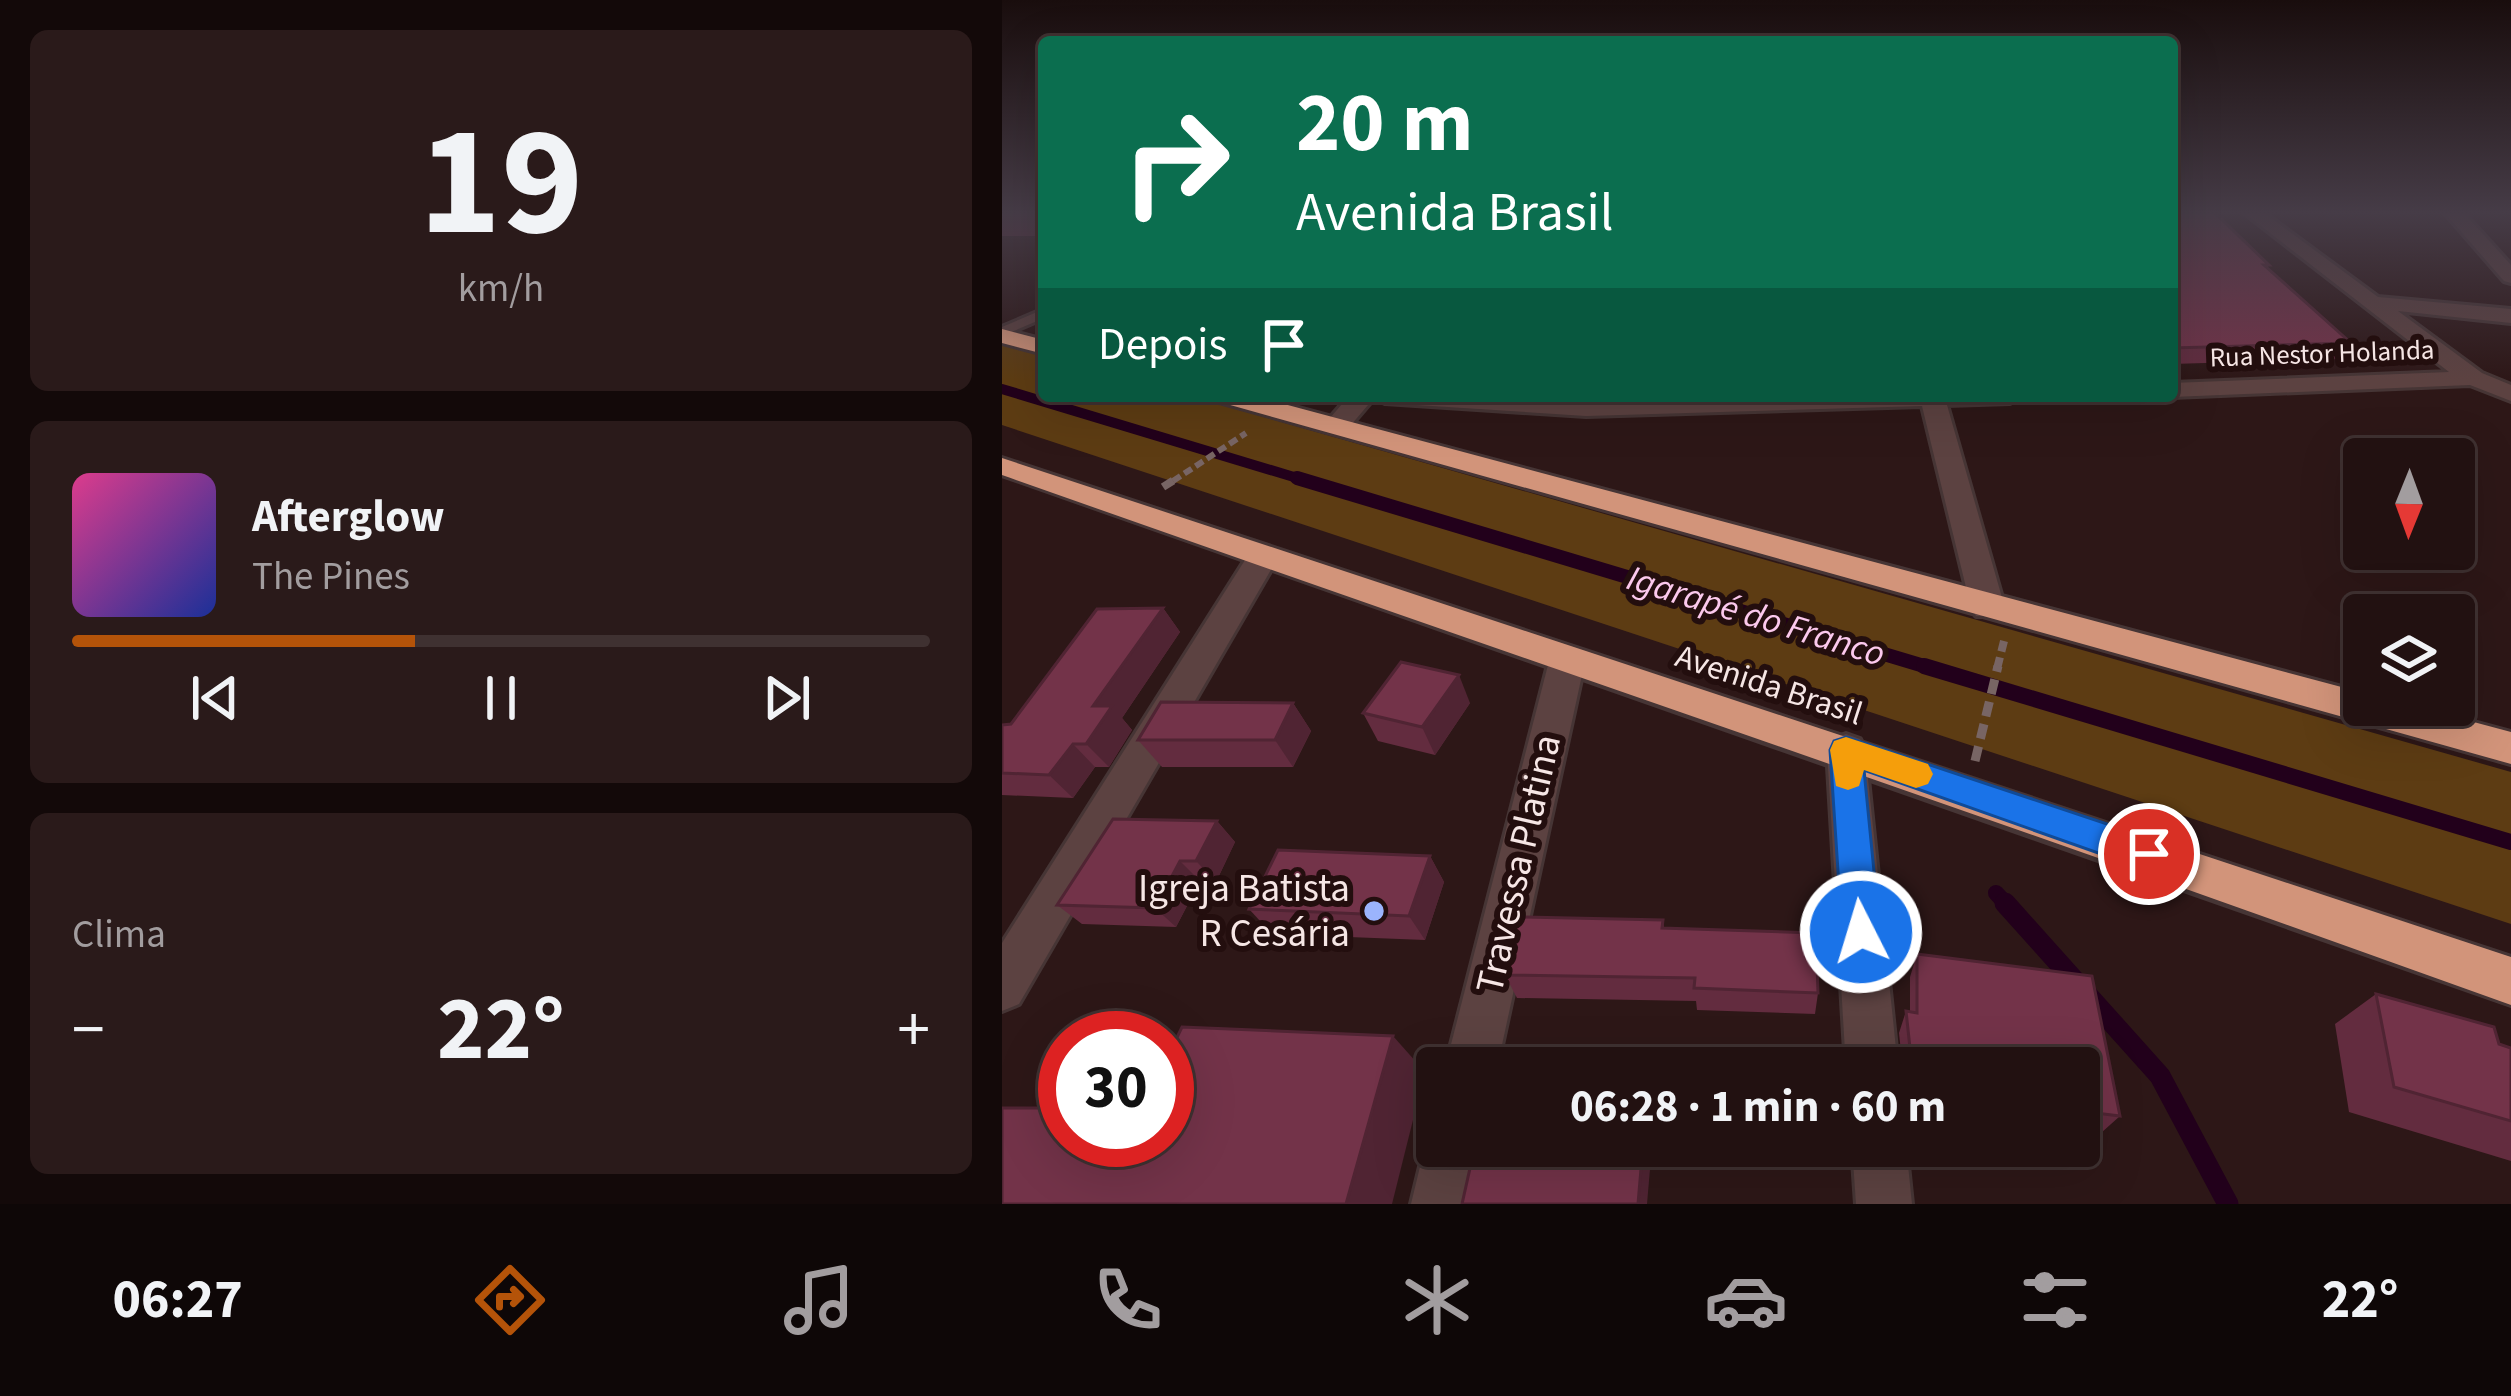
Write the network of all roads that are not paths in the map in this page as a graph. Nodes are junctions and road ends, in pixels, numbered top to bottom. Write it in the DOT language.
graph roads {
  1 [pos="2324,268"];
  2 [pos="2368,302"];
  3 [pos="1038,316"];
  4 [pos="2511,316"];
  5 [pos="1002,334"];
  6 [pos="1038,345"];
  7 [pos="2474,378"];
  8 [pos="2178,390"];
  9 [pos="2511,394"];
  10 [pos="1248,402"];
  11 [pos="1358,402"];
  12 [pos="1485,402"];
  13 [pos="1794,402"];
  14 [pos="1933,402"];
  15 [pos="1336,426"];
  16 [pos="1002,467"];
  17 [pos="1263,556"];
  18 [pos="1997,620"];
  19 [pos="1567,661"];
  20 [pos="2511,748"];
  21 [pos="1846,750"];
  22 [pos="2511,981"];
  23 [pos="1002,987"];
  24 [pos="1476,1047"];
  25 [pos="1871,1047"];
  26 [pos="1447,1167"];
  27 [pos="1881,1167"];
  28 [pos="1439,1204"];
  29 [pos="1884,1204"];
  1 -- 2 [label="street"];
  2 -- 4 [label="street"];
  2 -- 7 [label="street"];
  3 -- 5 [label="lane"];
  5 -- 6 [label="highway"];
  7 -- 8 [label="street, Rua Nestor Holanda"];
  7 -- 9 [label="street"];
  10 -- 15 [label="highway"];
  11 -- 15 [label="street"];
  12 -- 13 [label="street"];
  14 -- 18 [label="street"];
  15 -- 18 [label="highway"];
  16 -- 17 [label="highway, Avenida Brasil"];
  17 -- 19 [label="highway, Avenida Brasil"];
  17 -- 23 [label="street"];
  18 -- 20 [label="highway"];
  19 -- 21 [label="highway, Avenida Brasil"];
  19 -- 24 [label="street, Travessa Platina"];
  21 -- 22 [label="highway, Avenida Brasil"];
  21 -- 25 [label="street"];
  26 -- 28 [label="street"];
  27 -- 29 [label="street"];
}
